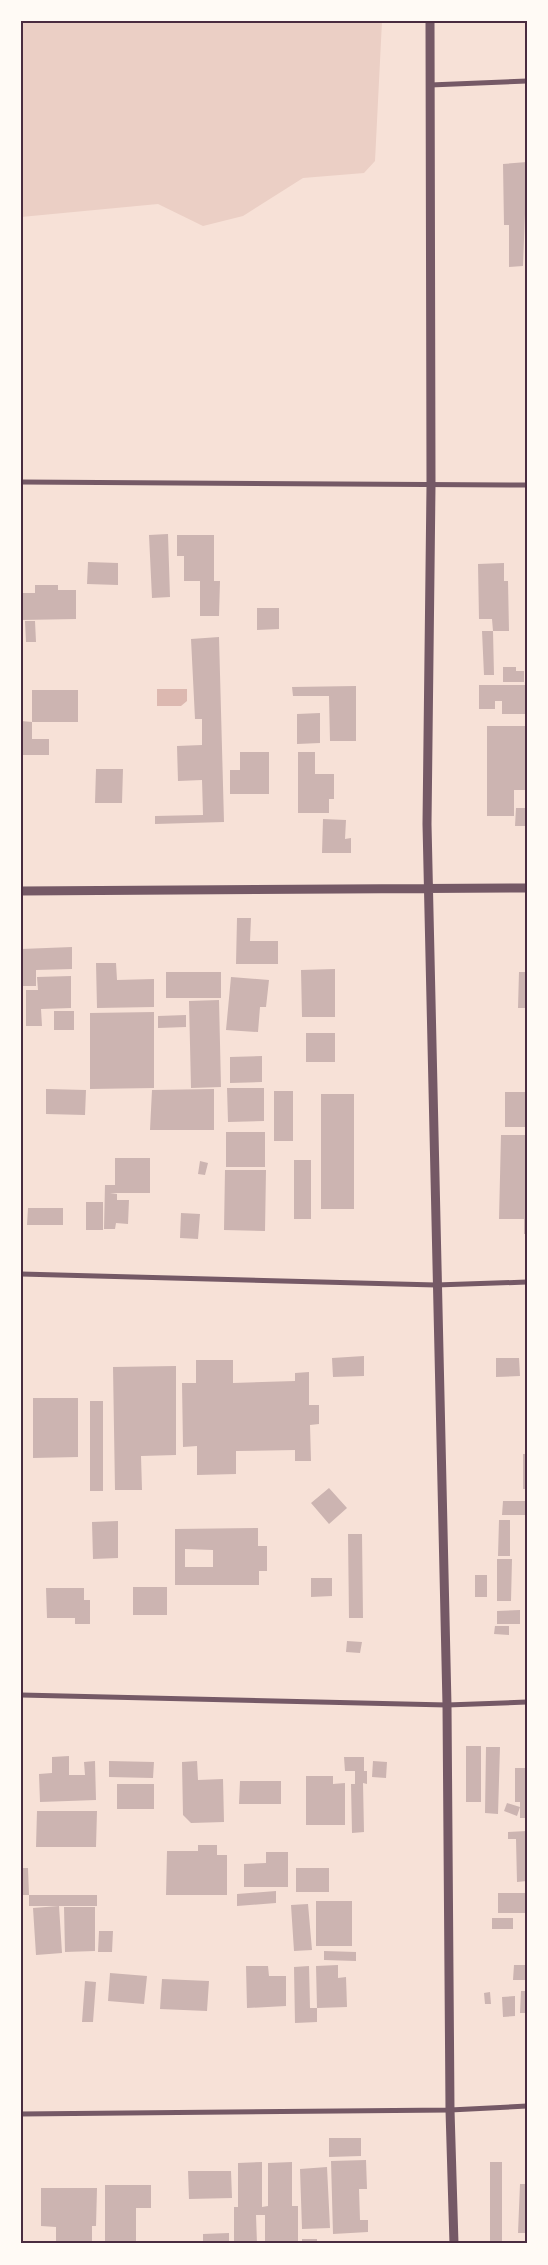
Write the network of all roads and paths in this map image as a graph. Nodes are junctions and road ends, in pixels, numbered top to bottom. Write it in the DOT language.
graph roads {
  1 [pos="430,21"];
  2 [pos="527,81"];
  3 [pos="430,85"];
  4 [pos="21,482"];
  5 [pos="527,485"];
  6 [pos="431,486"];
  7 [pos="527,888"];
  8 [pos="428,889"];
  9 [pos="21,891"];
  10 [pos="21,1274"];
  11 [pos="527,1282"];
  12 [pos="436,1285"];
  13 [pos="21,1695"];
  14 [pos="527,1702"];
  15 [pos="447,1705"];
  16 [pos="527,2106"];
  17 [pos="450,2110"];
  18 [pos="21,2114"];
  19 [pos="454,2244"];
  1 -- 3 [label="street"];
  2 -- 3 [label="street"];
  3 -- 6 [label="street"];
  4 -- 6 [label="street"];
  5 -- 6 [label="street"];
  6 -- 8 [label="street"];
  7 -- 8 [label="street"];
  8 -- 9 [label="street"];
  8 -- 12 [label="street"];
  10 -- 12 [label="street"];
  11 -- 12 [label="street"];
  12 -- 15 [label="street"];
  13 -- 15 [label="street"];
  14 -- 15 [label="street"];
  15 -- 17 [label="street"];
  16 -- 17 [label="street"];
  17 -- 18 [label="street"];
  17 -- 19 [label="street"];
}
